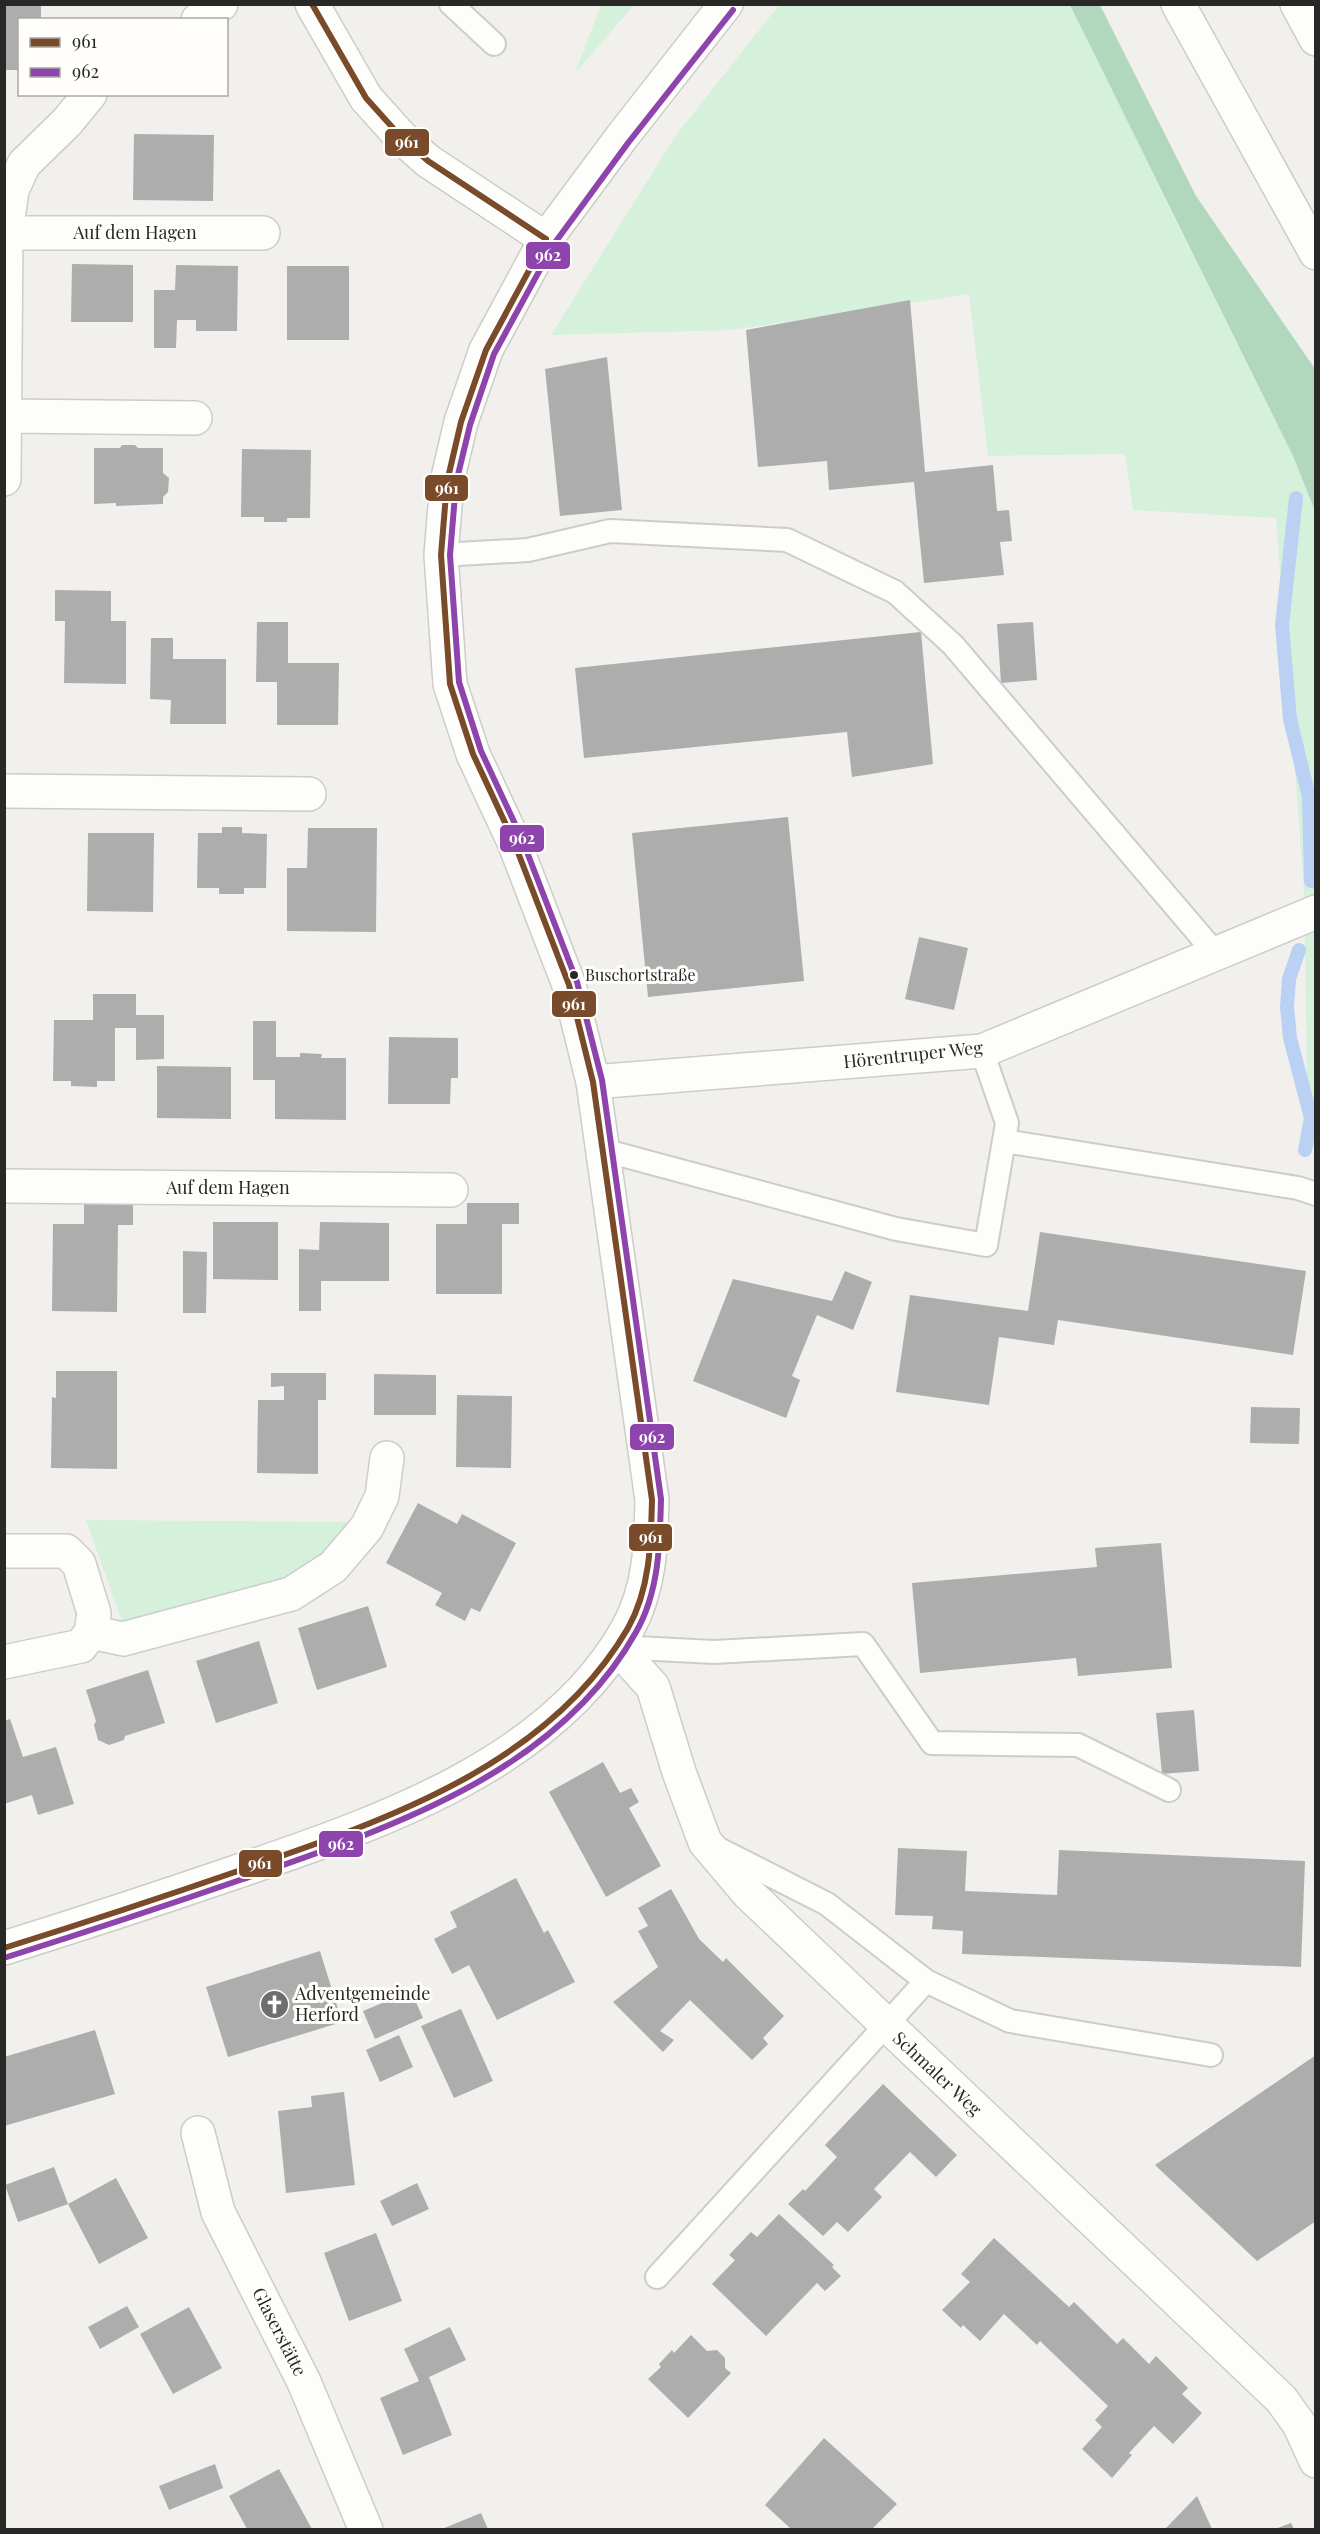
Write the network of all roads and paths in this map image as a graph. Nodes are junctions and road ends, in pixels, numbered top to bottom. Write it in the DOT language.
graph roads {
  1 [pos="221,4"];
  2 [pos="312,4"];
  3 [pos="451,4"];
  4 [pos="726,4"];
  5 [pos="1178,4"];
  6 [pos="1297,4"];
  7 [pos="201,18"];
  8 [pos="1316,39"];
  9 [pos="494,44"];
  10 [pos="88,96"];
  11 [pos="14,160"];
  12 [pos="6,233"];
  13 [pos="263,233"];
  14 [pos="546,239"];
  15 [pos="1316,253"];
  16 [pos="6,416"];
  17 [pos="195,418"];
  18 [pos="4,479"];
  19 [pos="441,555"];
  20 [pos="4,791"];
  21 [pos="309,794"];
  22 [pos="1316,912"];
  23 [pos="1216,954"];
  24 [pos="982,1051"];
  25 [pos="593,1082"];
  26 [pos="1004,1141"];
  27 [pos="603,1150"];
  28 [pos="4,1186"];
  29 [pos="451,1190"];
  30 [pos="1316,1194"];
  31 [pos="387,1458"];
  32 [pos="4,1551"];
  33 [pos="92,1632"];
  34 [pos="617,1647"];
  35 [pos="4,1662"];
  36 [pos="1169,1790"];
  37 [pos="705,1842"];
  38 [pos="4,1948"];
  39 [pos="926,1981"];
  40 [pos="886,2026"];
  41 [pos="1211,2055"];
  42 [pos="198,2133"];
  43 [pos="657,2277"];
  44 [pos="1316,2461"];
  45 [pos="366,2529"];
  1 -- 7 [label="main road"];
  2 -- 14 [label="main road"];
  3 -- 9 [label="lane"];
  4 -- 14 [label="main road"];
  5 -- 15 [label="main road"];
  6 -- 8 [label="main road"];
  10 -- 11 [label="main road"];
  11 -- 12 [label="main road"];
  12 -- 13 [label="main road, Auf dem Hagen"];
  12 -- 16 [label="main road"];
  14 -- 19 [label="main road"];
  16 -- 17 [label="main road"];
  16 -- 18 [label="main road"];
  19 -- 23 [label="lane"];
  19 -- 25 [label="main road"];
  20 -- 21 [label="main road"];
  22 -- 23 [label="main road, Hörentruper Weg"];
  23 -- 24 [label="main road, Hörentruper Weg"];
  24 -- 25 [label="main road, Hörentruper Weg"];
  24 -- 26 [label="lane"];
  25 -- 27 [label="main road"];
  26 -- 27 [label="lane"];
  26 -- 30 [label="lane"];
  27 -- 34 [label="main road"];
  28 -- 29 [label="main road, Auf dem Hagen"];
  31 -- 33 [label="main road"];
  32 -- 33 [label="main road"];
  33 -- 35 [label="main road"];
  34 -- 36 [label="lane"];
  34 -- 37 [label="main road, Schmaler Weg"];
  34 -- 38 [label="main road"];
  37 -- 39 [label="lane"];
  37 -- 40 [label="main road, Schmaler Weg"];
  39 -- 40 [label="lane"];
  39 -- 41 [label="lane"];
  40 -- 43 [label="lane"];
  40 -- 44 [label="main road, Schmaler Weg"];
  42 -- 45 [label="main road, Glaserstätte"];
}
